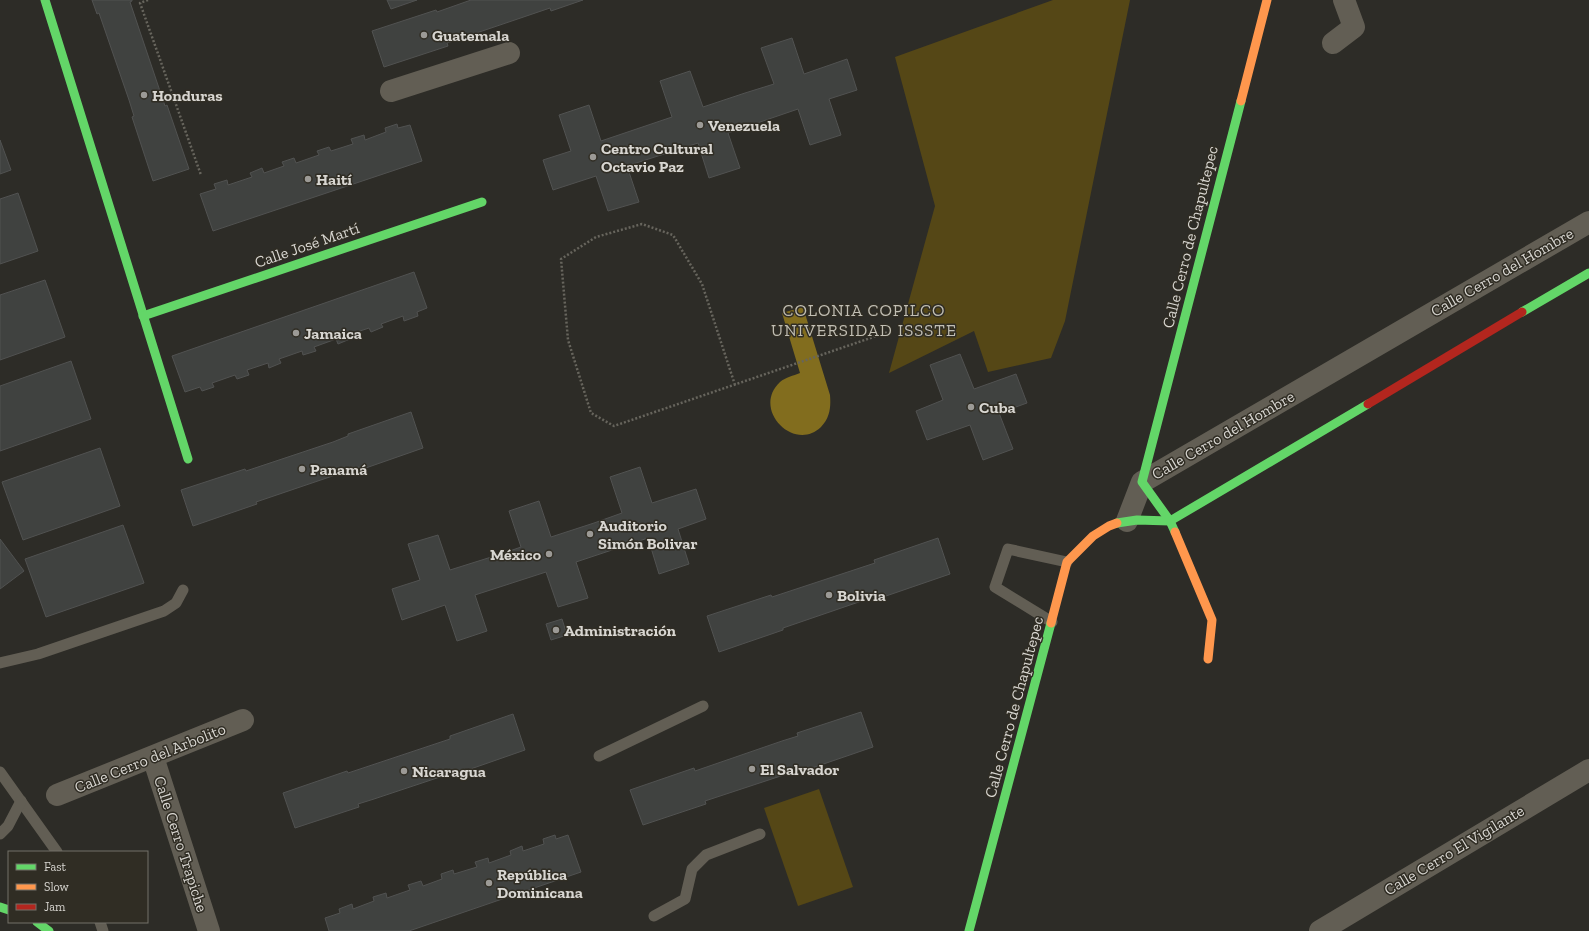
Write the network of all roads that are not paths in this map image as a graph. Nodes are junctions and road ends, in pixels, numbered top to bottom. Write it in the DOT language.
graph roads {
  1 [pos="44,0"];
  2 [pos="1267,0"];
  3 [pos="1344,0"];
  4 [pos="1333,43"];
  5 [pos="508,53"];
  6 [pos="391,91"];
  7 [pos="482,202"];
  8 [pos="1589,222"];
  9 [pos="1589,273"];
  10 [pos="143,316"];
  11 [pos="188,459"];
  12 [pos="1142,482"];
  13 [pos="1127,521"];
  14 [pos="1170,521"];
  15 [pos="1067,562"];
  16 [pos="183,590"];
  17 [pos="1052,622"];
  18 [pos="1208,658"];
  19 [pos="0,662"];
  20 [pos="703,706"];
  21 [pos="244,720"];
  22 [pos="599,756"];
  23 [pos="153,757"];
  24 [pos="1589,770"];
  25 [pos="0,772"];
  26 [pos="57,795"];
  27 [pos="21,801"];
  28 [pos="0,834"];
  29 [pos="760,834"];
  30 [pos="56,851"];
  31 [pos="654,916"];
  32 [pos="38,923"];
  33 [pos="50,931"];
  34 [pos="209,931"];
  35 [pos="969,931"];
  36 [pos="1320,931"];
  1 -- 10 [label="street"];
  2 -- 12 [label="street, Calle Cerro de Chapultepec"];
  3 -- 4 [label="street"];
  5 -- 6 [label="street"];
  7 -- 10 [label="street, Calle José Martí"];
  8 -- 12 [label="street, Calle Cerro del Hombre"];
  9 -- 14 [label="street"];
  10 -- 11 [label="street"];
  12 -- 13 [label="street, Calle Cerro del Hombre"];
  12 -- 14 [label="street"];
  13 -- 14 [label="street"];
  13 -- 15 [label="street, Calle Cerro de Chapultepec"];
  14 -- 18 [label="street"];
  15 -- 17 [label="street, Calle Cerro de Chapultepec"];
  15 -- 17 [label="lane"];
  16 -- 19 [label="lane"];
  17 -- 35 [label="street, Calle Cerro de Chapultepec"];
  20 -- 22 [label="lane"];
  21 -- 23 [label="street, Calle Cerro del Arbolito"];
  23 -- 26 [label="street, Calle Cerro del Arbolito"];
  23 -- 34 [label="street, Calle Cerro Trapiche"];
  24 -- 36 [label="street, Calle Cerro El Vigilante"];
  25 -- 27 [label="lane"];
  27 -- 28 [label="lane"];
  27 -- 30 [label="lane"];
  29 -- 31 [label="lane"];
  32 -- 33 [label="street"];
}
